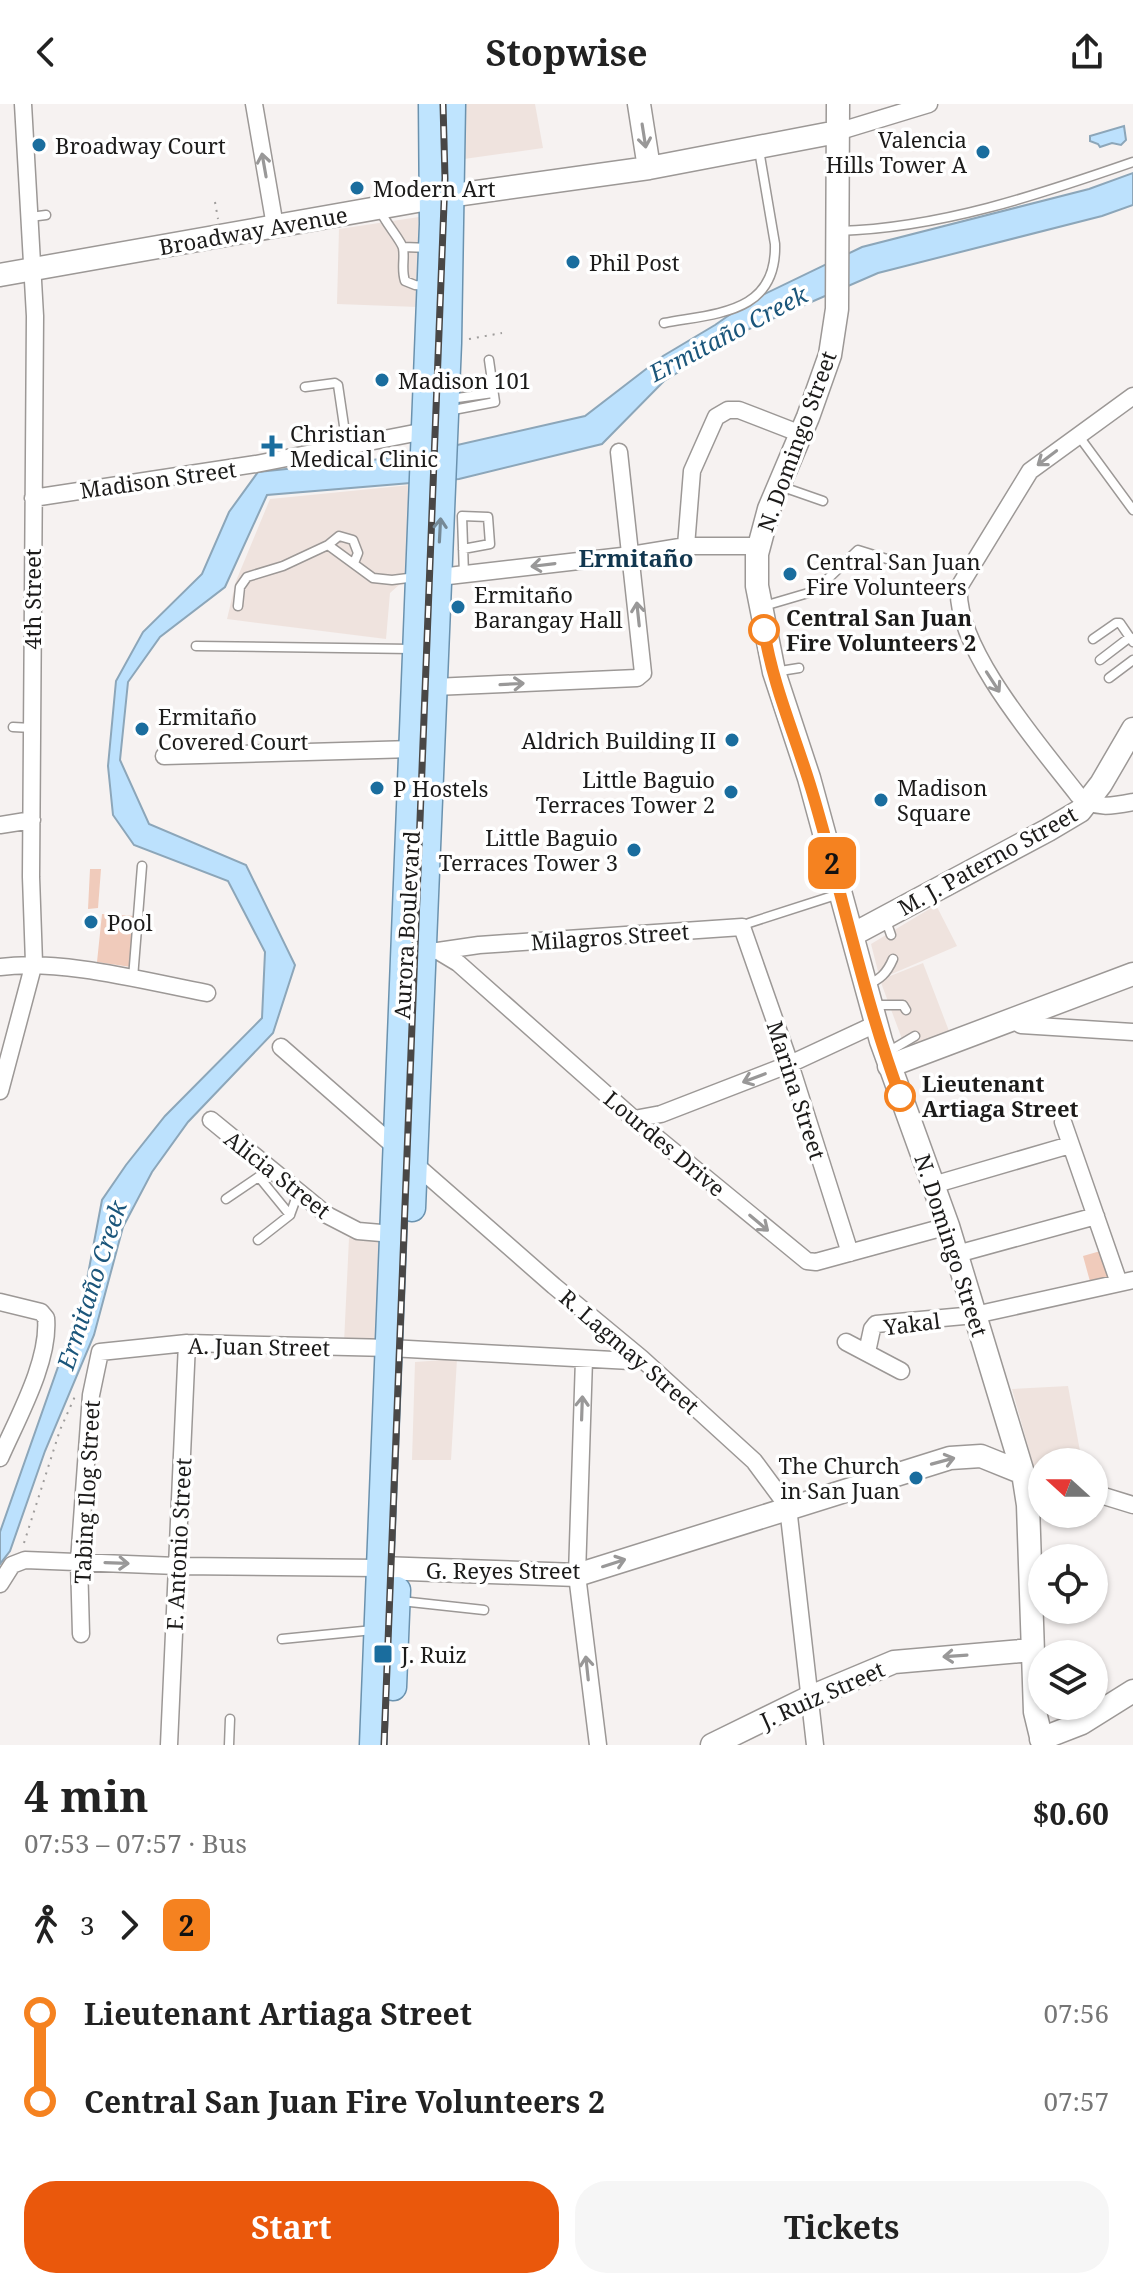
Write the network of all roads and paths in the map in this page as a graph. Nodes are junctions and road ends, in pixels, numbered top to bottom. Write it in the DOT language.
graph roads {
  1 [pos="23,104"];
  2 [pos="254,104"];
  3 [pos="432,104"];
  4 [pos="452,104"];
  5 [pos="639,104"];
  6 [pos="838,104"];
  7 [pos="929,104"];
  8 [pos="837,132"];
  9 [pos="758,145"];
  10 [pos="1133,162"];
  11 [pos="649,168"];
  12 [pos="443,196"];
  13 [pos="215,202"];
  14 [pos="378,208"];
  15 [pos="219,222"];
  16 [pos="275,226"];
  17 [pos="836,231"];
  18 [pos="403,247"];
  19 [pos="432,248"];
  20 [pos="33,269"];
  21 [pos="0,275"];
  22 [pos="431,287"];
  23 [pos="664,323"];
  24 [pos="502,333"];
  25 [pos="448,343"];
  26 [pos="489,360"];
  27 [pos="305,387"];
  28 [pos="1133,396"];
  29 [pos="446,405"];
  30 [pos="801,434"];
  31 [pos="1078,435"];
  32 [pos="431,441"];
  33 [pos="347,446"];
  34 [pos="619,452"];
  35 [pos="779,486"];
  36 [pos="1129,497"];
  37 [pos="33,498"];
  38 [pos="823,501"];
  39 [pos="1133,510"];
  40 [pos="328,545"];
  41 [pos="686,546"];
  42 [pos="759,546"];
  43 [pos="463,549"];
  44 [pos="631,555"];
  45 [pos="887,559"];
  46 [pos="354,563"];
  47 [pos="464,575"];
  48 [pos="428,578"];
  49 [pos="238,606"];
  50 [pos="760,607"];
  51 [pos="1093,639"];
  52 [pos="1132,639"];
  53 [pos="196,646"];
  54 [pos="417,649"];
  55 [pos="1100,660"];
  56 [pos="1133,660"];
  57 [pos="799,668"];
  58 [pos="1109,678"];
  59 [pos="780,682"];
  60 [pos="434,687"];
  61 [pos="13,727"];
  62 [pos="32,728"];
  63 [pos="1133,729"];
  64 [pos="413,749"];
  65 [pos="164,756"];
  66 [pos="1133,802"];
  67 [pos="1087,804"];
  68 [pos="32,820"];
  69 [pos="0,825"];
  70 [pos="419,828"];
  71 [pos="142,866"];
  72 [pos="840,894"];
  73 [pos="742,927"];
  74 [pos="852,935"];
  75 [pos="479,945"];
  76 [pos="422,951"];
  77 [pos="893,959"];
  78 [pos="34,963"];
  79 [pos="458,963"];
  80 [pos="0,967"];
  81 [pos="1133,974"];
  82 [pos="133,978"];
  83 [pos="207,993"];
  84 [pos="871,1005"];
  85 [pos="906,1010"];
  86 [pos="1013,1020"];
  87 [pos="1133,1032"];
  88 [pos="281,1047"];
  89 [pos="887,1060"];
  90 [pos="790,1064"];
  91 [pos="0,1091"];
  92 [pos="634,1119"];
  93 [pos="211,1120"];
  94 [pos="1063,1122"];
  95 [pos="1070,1145"];
  96 [pos="404,1153"];
  97 [pos="265,1173"];
  98 [pos="933,1185"];
  99 [pos="298,1193"];
  100 [pos="226,1199"];
  101 [pos="290,1215"];
  102 [pos="1096,1216"];
  103 [pos="948,1226"];
  104 [pos="393,1234"];
  105 [pos="258,1240"];
  106 [pos="850,1253"];
  107 [pos="957,1254"];
  108 [pos="1126,1282"];
  109 [pos="0,1302"];
  110 [pos="975,1315"];
  111 [pos="846,1342"];
  112 [pos="187,1343"];
  113 [pos="384,1345"];
  114 [pos="100,1352"];
  115 [pos="867,1352"];
  116 [pos="641,1358"];
  117 [pos="584,1359"];
  118 [pos="901,1371"];
  119 [pos="77,1392"];
  120 [pos="0,1458"];
  121 [pos="1028,1461"];
  122 [pos="1028,1473"];
  123 [pos="1108,1497"];
  124 [pos="1133,1505"];
  125 [pos="788,1507"];
  126 [pos="1029,1528"];
  127 [pos="79,1561"];
  128 [pos="19,1563"];
  129 [pos="177,1566"];
  130 [pos="389,1569"];
  131 [pos="577,1575"];
  132 [pos="0,1584"];
  133 [pos="397,1601"];
  134 [pos="484,1610"];
  135 [pos="377,1630"];
  136 [pos="81,1634"];
  137 [pos="282,1639"];
  138 [pos="1032,1640"];
  139 [pos="1028,1650"];
  140 [pos="1133,1691"];
  141 [pos="808,1698"];
  142 [pos="230,1719"];
  143 [pos="1037,1720"];
  144 [pos="1042,1742"];
  145 [pos="169,1745"];
  146 [pos="229,1745"];
  147 [pos="373,1745"];
  148 [pos="391,1745"];
  149 [pos="598,1745"];
  150 [pos="712,1745"];
  151 [pos="815,1745"];
  1 -- 20 [label="street, 4th Street"];
  16 -- 2 [label="street, one-way"];
  3 -- 12 [label="main road, Aurora Boulevard"];
  4 -- 12 [label="main road, Aurora Boulevard"];
  5 -- 11 [label="street, one-way"];
  6 -- 8 [label="street, N. Domingo Street"];
  7 -- 8 [label="street"];
  8 -- 9 [label="street, Broadway Avenue"];
  8 -- 17 [label="street, N. Domingo Street"];
  9 -- 11 [label="street, Broadway Avenue"];
  9 -- 23 [label="lane"];
  10 -- 17 [label="lane"];
  11 -- 12 [label="street, Broadway Avenue"];
  12 -- 14 [label="street, Broadway Avenue"];
  12 -- 19 [label="main road, Aurora Boulevard"];
  12 -- 25 [label="main road, Aurora Boulevard"];
  13 -- 15 [label="path"];
  14 -- 16 [label="street, Broadway Avenue"];
  14 -- 18 [label="lane"];
  16 -- 20 [label="street, Broadway Avenue"];
  17 -- 30 [label="street, N. Domingo Street"];
  18 -- 19 [label="lane"];
  18 -- 22 [label="lane"];
  19 -- 22 [label="main road, Aurora Boulevard"];
  20 -- 21 [label="street, Broadway Avenue"];
  20 -- 37 [label="street, 4th Street"];
  22 -- 32 [label="main road, Aurora Boulevard"];
  24 -- 25 [label="path"];
  25 -- 29 [label="main road, Aurora Boulevard"];
  26 -- 29 [label="lane"];
  27 -- 33 [label="lane"];
  28 -- 31 [label="street"];
  29 -- 32 [label="main road, Aurora Boulevard"];
  30 -- 35 [label="street, N. Domingo Street"];
  30 -- 41 [label="street"];
  31 -- 36 [label="lane"];
  31 -- 67 [label="street, one-way"];
  32 -- 33 [label="street, Madison Street"];
  32 -- 48 [label="main road, Aurora Boulevard"];
  33 -- 37 [label="street, Madison Street"];
  34 -- 44 [label="street"];
  35 -- 38 [label="lane"];
  35 -- 42 [label="street, N. Domingo Street"];
  36 -- 39 [label="lane"];
  37 -- 62 [label="street, 4th Street"];
  40 -- 46 [label="lane"];
  40 -- 46 [label="lane"];
  40 -- 49 [label="lane"];
  41 -- 42 [label="street"];
  41 -- 44 [label="street"];
  42 -- 50 [label="street, N. Domingo Street"];
  43 -- 43 [label="lane"];
  43 -- 47 [label="lane"];
  44 -- 47 [label="street, one-way"];
  60 -- 44 [label="street, one-way"];
  45 -- 50 [label="lane"];
  46 -- 48 [label="lane"];
  47 -- 48 [label="street"];
  48 -- 54 [label="main road, Aurora Boulevard"];
  48 -- 60 [label="main road, Aurora Boulevard"];
  50 -- 59 [label="street, N. Domingo Street"];
  51 -- 52 [label="lane"];
  52 -- 55 [label="lane"];
  53 -- 54 [label="lane"];
  54 -- 64 [label="main road, Aurora Boulevard"];
  56 -- 58 [label="lane"];
  57 -- 59 [label="lane"];
  59 -- 72 [label="street, N. Domingo Street"];
  60 -- 70 [label="main road, Aurora Boulevard"];
  61 -- 62 [label="lane"];
  62 -- 68 [label="street, 4th Street"];
  63 -- 67 [label="street, M. J. Paterno Street"];
  64 -- 65 [label="street"];
  64 -- 70 [label="main road, Aurora Boulevard"];
  66 -- 67 [label="street"];
  67 -- 74 [label="street, M. J. Paterno Street"];
  68 -- 69 [label="street"];
  68 -- 78 [label="street, 4th Street"];
  70 -- 76 [label="main road, Aurora Boulevard"];
  71 -- 82 [label="lane"];
  72 -- 73 [label="lane"];
  72 -- 74 [label="street, N. Domingo Street"];
  73 -- 75 [label="street, Milagros Street"];
  73 -- 90 [label="street, Marina Street"];
  74 -- 84 [label="street, N. Domingo Street"];
  75 -- 76 [label="street, Milagros Street"];
  75 -- 79 [label="street"];
  76 -- 79 [label="street, Lourdes Drive"];
  76 -- 96 [label="main road, Aurora Boulevard"];
  77 -- 84 [label="lane"];
  78 -- 80 [label="street"];
  78 -- 82 [label="street"];
  78 -- 91 [label="street, 4th Street"];
  79 -- 92 [label="street, Lourdes Drive"];
  81 -- 86 [label="street"];
  82 -- 83 [label="street"];
  84 -- 85 [label="lane"];
  84 -- 89 [label="street, N. Domingo Street"];
  84 -- 90 [label="street"];
  86 -- 87 [label="street"];
  86 -- 89 [label="street"];
  88 -- 96 [label="street, R. Lagmay Street"];
  89 -- 98 [label="street, N. Domingo Street"];
  90 -- 92 [label="street, one-way"];
  90 -- 106 [label="street, Marina Street"];
  92 -- 106 [label="street, Lourdes Drive, one-way"];
  93 -- 97 [label="street, Alicia Street"];
  94 -- 95 [label="street"];
  95 -- 98 [label="street"];
  95 -- 102 [label="street"];
  96 -- 104 [label="main road, Aurora Boulevard"];
  96 -- 113 [label="main road, Aurora Boulevard"];
  96 -- 116 [label="street, R. Lagmay Street"];
  97 -- 99 [label="street, Alicia Street"];
  97 -- 100 [label="lane"];
  97 -- 101 [label="lane"];
  98 -- 103 [label="street, N. Domingo Street"];
  99 -- 101 [label="lane"];
  99 -- 104 [label="street, Alicia Street"];
  101 -- 105 [label="lane"];
  102 -- 107 [label="street"];
  102 -- 108 [label="street"];
  103 -- 106 [label="street, Lourdes Drive"];
  103 -- 107 [label="street, N. Domingo Street"];
  104 -- 113 [label="main road, Aurora Boulevard"];
  107 -- 110 [label="street, N. Domingo Street"];
  108 -- 110 [label="street"];
  109 -- 120 [label="street"];
  110 -- 115 [label="street, Yakal"];
  110 -- 121 [label="street, N. Domingo Street"];
  111 -- 115 [label="street"];
  112 -- 113 [label="street, A. Juan Street"];
  112 -- 114 [label="street, A. Juan Street"];
  112 -- 129 [label="street, F. Antonio Street"];
  113 -- 117 [label="street, A. Juan Street"];
  113 -- 130 [label="main road, Aurora Boulevard"];
  114 -- 127 [label="street, Tabing Ilog Street"];
  115 -- 118 [label="street"];
  116 -- 117 [label="street, A. Juan Street"];
  116 -- 125 [label="street, R. Lagmay Street"];
  131 -- 117 [label="street, one-way"];
  119 -- 128 [label="path"];
  125 -- 122 [label="street, G. Reyes Street, one-way"];
  123 -- 124 [label="street"];
  131 -- 125 [label="street, G. Reyes Street, one-way"];
  125 -- 141 [label="street"];
  126 -- 138 [label="street, N. Domingo Street"];
  127 -- 128 [label="street, G. Reyes Street"];
  127 -- 129 [label="street, G. Reyes Street, one-way"];
  127 -- 136 [label="street, Tabing Ilog Street"];
  128 -- 132 [label="street"];
  129 -- 130 [label="street, G. Reyes Street"];
  129 -- 145 [label="street, F. Antonio Street"];
  130 -- 131 [label="street, G. Reyes Street"];
  130 -- 133 [label="main road, Aurora Boulevard"];
  130 -- 135 [label="main road, Aurora Boulevard"];
  149 -- 131 [label="street, one-way"];
  133 -- 134 [label="lane"];
  133 -- 148 [label="main road, Aurora Boulevard"];
  135 -- 137 [label="lane"];
  135 -- 147 [label="main road, Aurora Boulevard"];
  139 -- 141 [label="street, J. Ruiz Street, one-way"];
  140 -- 144 [label="street"];
  141 -- 150 [label="street, J. Ruiz Street"];
  141 -- 151 [label="street"];
  142 -- 146 [label="lane"];
  143 -- 144 [label="street, N. Domingo Street"];
}
